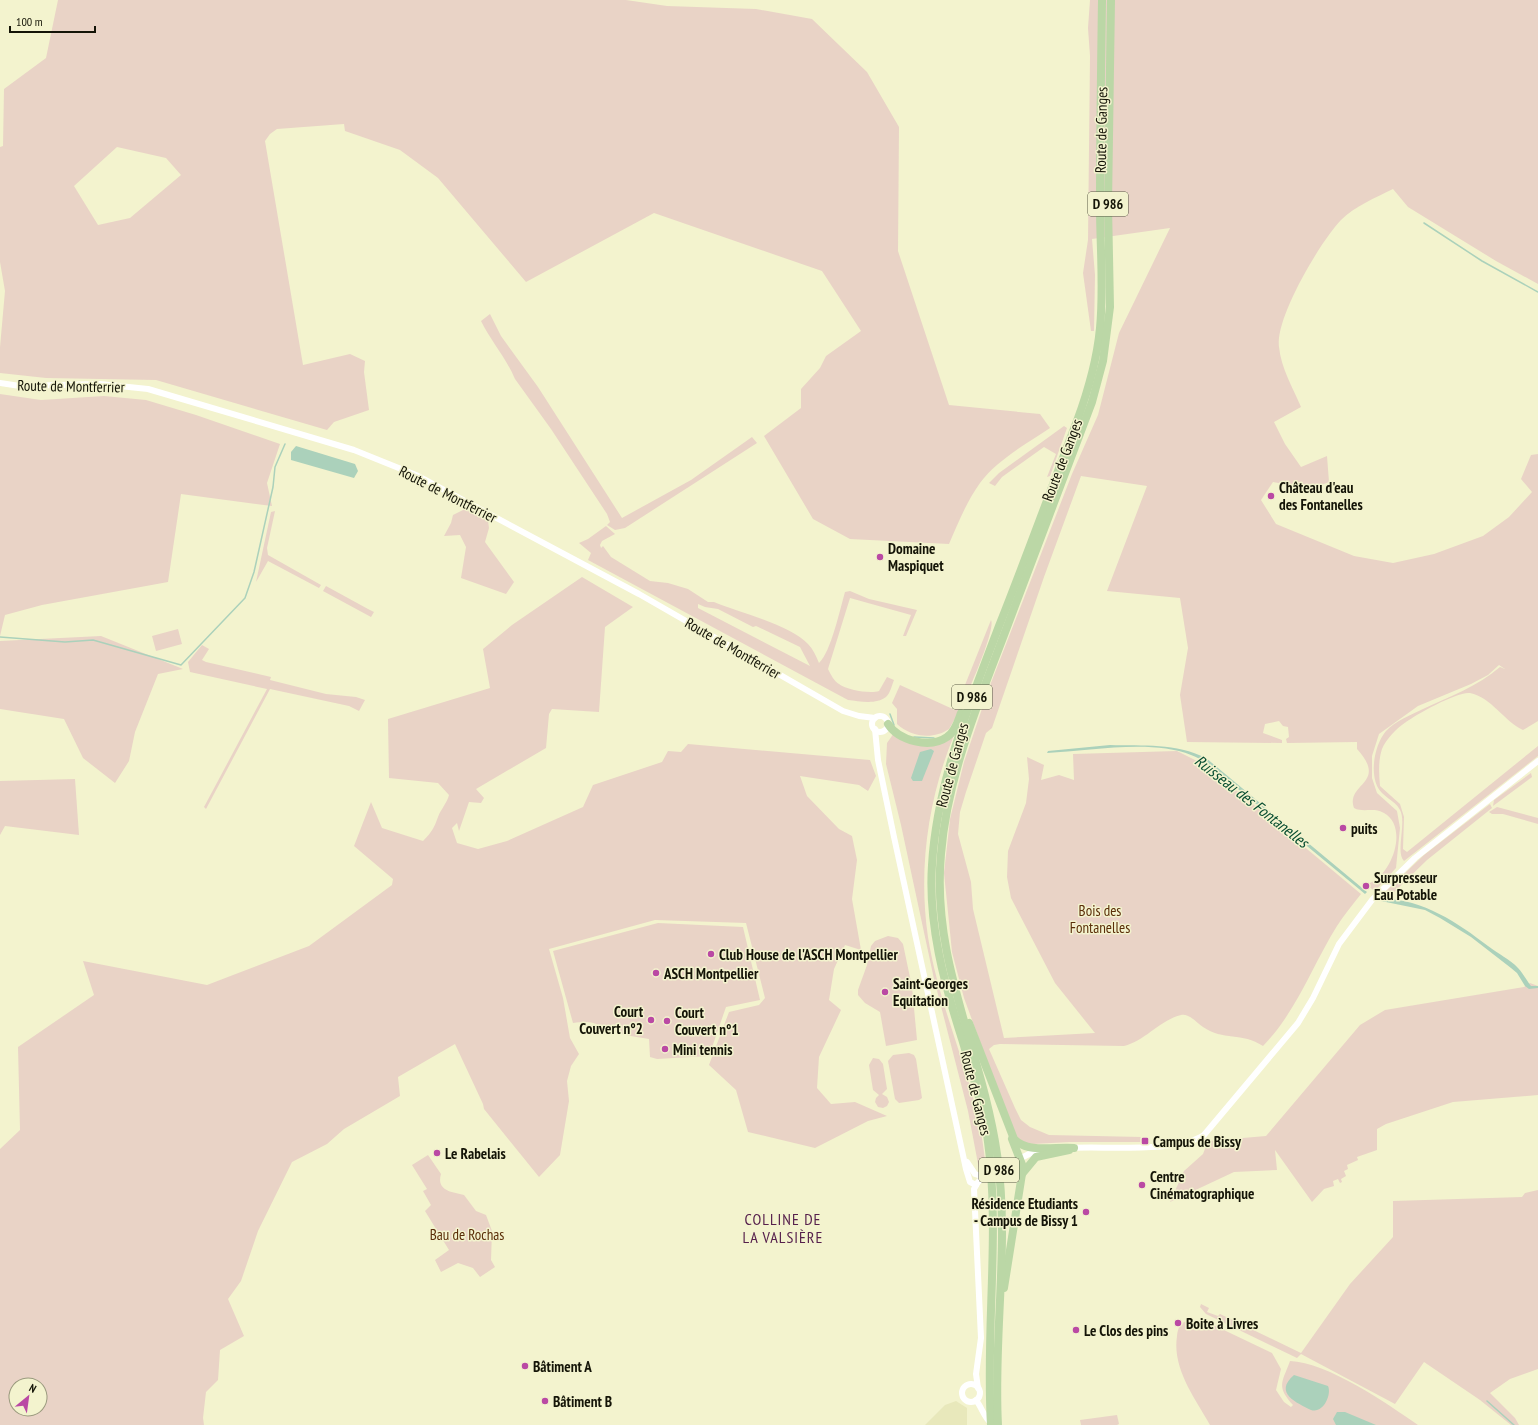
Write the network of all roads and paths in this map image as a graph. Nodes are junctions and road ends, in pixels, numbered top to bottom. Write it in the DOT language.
graph roads {
  1 [pos="1102,0"];
  2 [pos="1111,0"];
  3 [pos="0,383"];
  4 [pos="1010,598"];
  5 [pos="859,716"];
  6 [pos="875,718"];
  7 [pos="874,727"];
  8 [pos="886,727"];
  9 [pos="877,751"];
  10 [pos="1538,761"];
  11 [pos="940,912"];
  12 [pos="1010,1131"];
  13 [pos="1074,1148"];
  14 [pos="965,1160"];
  15 [pos="1016,1161"];
  16 [pos="975,1174"];
  17 [pos="1022,1174"];
  18 [pos="984,1177"];
  19 [pos="977,1184"];
  20 [pos="1000,1308"];
  21 [pos="976,1374"];
  22 [pos="969,1385"];
  23 [pos="978,1388"];
  24 [pos="976,1400"];
  25 [pos="993,1424"];
  1 -- 4 [label="main road, Route de Ganges / D 986"];
  2 -- 11 [label="main road, Route de Ganges / D 986"];
  3 -- 5 [label="street, Route de Montferrier"];
  4 -- 8 [label="main road"];
  4 -- 25 [label="main road, Route de Ganges / D 986"];
  5 -- 6 [label="street, Route de Montferrier"];
  5 -- 7 [label="street, Route de Montferrier"];
  6 -- 7 [label="street"];
  6 -- 8 [label="street, Route de Montferrier"];
  7 -- 8 [label="street"];
  7 -- 9 [label="street"];
  8 -- 9 [label="street"];
  9 -- 14 [label="street"];
  10 -- 13 [label="street"];
  11 -- 12 [label="main road, D 986"];
  11 -- 20 [label="main road, Route de Ganges / D 986"];
  12 -- 13 [label="main road, D 986"];
  12 -- 15 [label="main road, D 986"];
  13 -- 15 [label="street"];
  13 -- 17 [label="main road, D 986"];
  14 -- 16 [label="street"];
  14 -- 19 [label="street"];
  15 -- 17 [label="main road, D 986"];
  15 -- 18 [label="street"];
  16 -- 18 [label="street"];
  16 -- 19 [label="street"];
  17 -- 20 [label="main road, D 986"];
  18 -- 19 [label="street"];
  19 -- 21 [label="street"];
  20 -- 25 [label="main road, Route de Ganges / D 986"];
  21 -- 22 [label="street"];
  21 -- 23 [label="street"];
  22 -- 23 [label="street"];
  22 -- 24 [label="street"];
  23 -- 24 [label="street"];
  24 -- 25 [label="street"];
}
